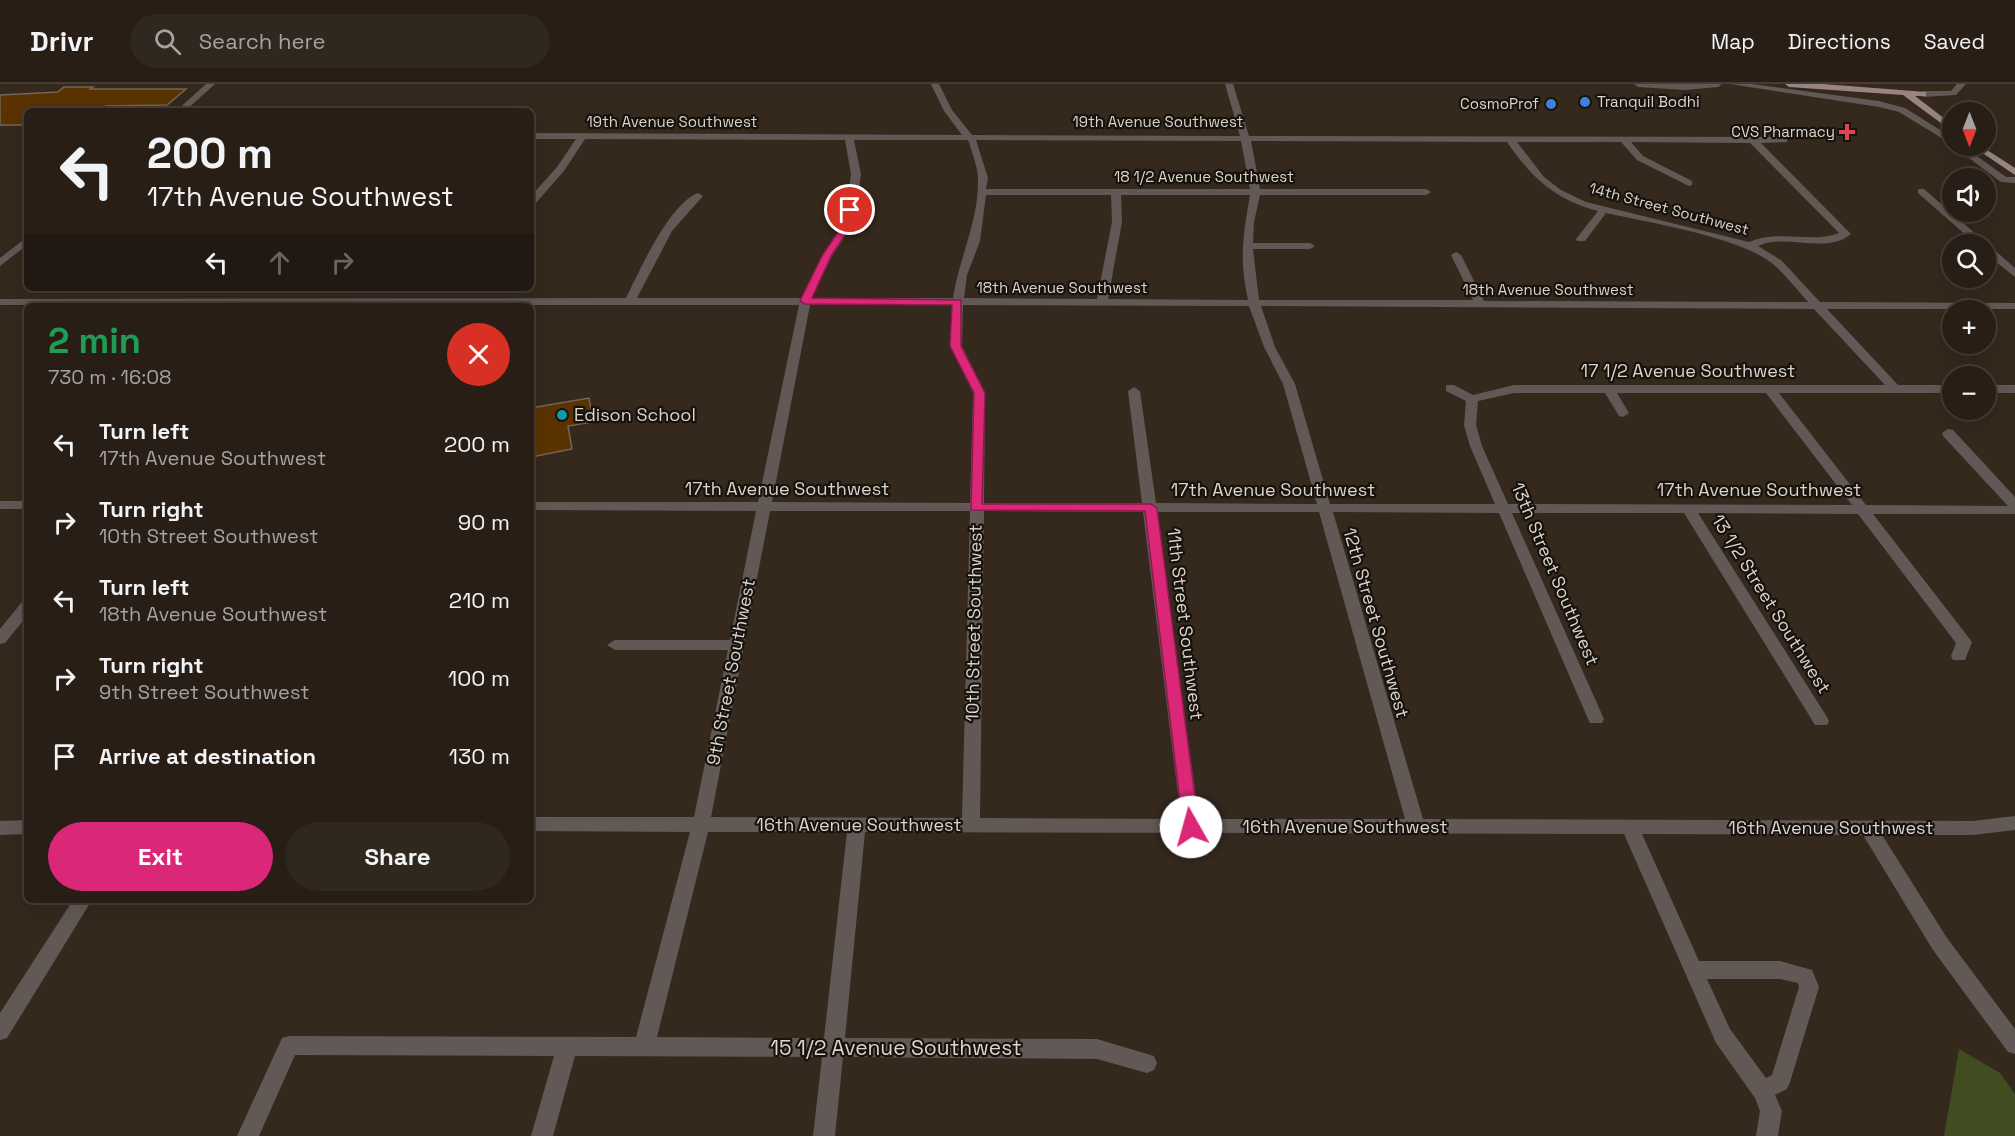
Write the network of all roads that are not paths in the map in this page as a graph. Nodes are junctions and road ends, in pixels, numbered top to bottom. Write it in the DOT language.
graph roads {
  1 [pos="211,84"];
  2 [pos="935,84"];
  3 [pos="1229,84"];
  4 [pos="1638,84"];
  5 [pos="1718,84"];
  6 [pos="1734,84"];
  7 [pos="1789,84"];
  8 [pos="1828,84"];
  9 [pos="1885,84"];
  10 [pos="1894,84"];
  11 [pos="1962,84"];
  12 [pos="1660,85"];
  13 [pos="1865,87"];
  14 [pos="1907,90"];
  15 [pos="1923,94"];
  16 [pos="183,108"];
  17 [pos="1942,109"];
  18 [pos="1942,120"];
  19 [pos="1942,134"];
  20 [pos="534,136"];
  21 [pos="582,136"];
  22 [pos="849,137"];
  23 [pos="969,137"];
  24 [pos="1244,137"];
  25 [pos="1510,139"];
  26 [pos="1623,140"];
  27 [pos="1753,140"];
  28 [pos="1784,140"];
  29 [pos="1996,150"];
  30 [pos="1972,156"];
  31 [pos="1991,156"];
  32 [pos="2015,165"];
  33 [pos="2015,172"];
  34 [pos="2015,180"];
  35 [pos="1689,183"];
  36 [pos="1921,191"];
  37 [pos="982,192"];
  38 [pos="1116,192"];
  39 [pos="1254,192"];
  40 [pos="1426,192"];
  41 [pos="698,196"];
  42 [pos="534,199"];
  43 [pos="1604,209"];
  44 [pos="1970,234"];
  45 [pos="1581,239"];
  46 [pos="24,243"];
  47 [pos="1248,246"];
  48 [pos="1310,246"];
  49 [pos="1750,246"];
  50 [pos="1456,255"];
  51 [pos="1996,257"];
  52 [pos="0,263"];
  53 [pos="2015,274"];
  54 [pos="127,291"];
  55 [pos="460,291"];
  56 [pos="452,301"];
  57 [pos="630,301"];
  58 [pos="805,301"];
  59 [pos="0,302"];
  60 [pos="957,302"];
  61 [pos="57,303"];
  62 [pos="115,303"];
  63 [pos="335,303"];
  64 [pos="1102,303"];
  65 [pos="1252,304"];
  66 [pos="1480,304"];
  67 [pos="1819,305"];
  68 [pos="2015,306"];
  69 [pos="1450,388"];
  70 [pos="1609,389"];
  71 [pos="1770,389"];
  72 [pos="1895,389"];
  73 [pos="1942,389"];
  74 [pos="1996,389"];
  75 [pos="2015,390"];
  76 [pos="1134,391"];
  77 [pos="1472,399"];
  78 [pos="1623,413"];
  79 [pos="1948,434"];
  80 [pos="24,505"];
  81 [pos="2015,505"];
  82 [pos="0,506"];
  83 [pos="534,506"];
  84 [pos="764,507"];
  85 [pos="1325,507"];
  86 [pos="975,508"];
  87 [pos="1151,508"];
  88 [pos="1506,508"];
  89 [pos="1688,508"];
  90 [pos="1861,509"];
  91 [pos="2015,510"];
  92 [pos="24,610"];
  93 [pos="0,639"];
  94 [pos="615,645"];
  95 [pos="736,645"];
  96 [pos="1959,656"];
  97 [pos="1596,719"];
  98 [pos="1821,721"];
  99 [pos="2015,823"];
  100 [pos="534,824"];
  101 [pos="701,825"];
  102 [pos="857,825"];
  103 [pos="971,825"];
  104 [pos="24,827"];
  105 [pos="1191,827"];
  106 [pos="0,828"];
  107 [pos="1416,828"];
  108 [pos="1630,828"];
  109 [pos="1868,828"];
  110 [pos="81,903"];
  111 [pos="1695,970"];
  112 [pos="0,1031"];
  113 [pos="2015,1045"];
  114 [pos="567,1047"];
  115 [pos="644,1047"];
  116 [pos="833,1048"];
  117 [pos="1147,1062"];
  118 [pos="1762,1091"];
  119 [pos="249,1136"];
  120 [pos="542,1136"];
  121 [pos="824,1136"];
  122 [pos="1767,1136"];
  1 -- 16 [label="street"];
  2 -- 23 [label="street, 10th Street Southwest"];
  3 -- 24 [label="street, 12th Street Southwest"];
  4 -- 12 [label="street"];
  5 -- 12 [label="street"];
  6 -- 19 [label="street"];
  7 -- 14 [label="main road"];
  8 -- 13 [label="main road"];
  9 -- 13 [label="main road"];
  10 -- 14 [label="main road"];
  11 -- 15 [label="street"];
  13 -- 14 [label="main road"];
  14 -- 15 [label="main road"];
  14 -- 18 [label="main road"];
  15 -- 17 [label="main road"];
  20 -- 21 [label="street, 19th Avenue Southwest"];
  21 -- 22 [label="street, 19th Avenue Southwest"];
  21 -- 42 [label="street"];
  22 -- 23 [label="street, 19th Avenue Southwest"];
  22 -- 58 [label="street, 9th Street Southwest"];
  23 -- 24 [label="street, 19th Avenue Southwest"];
  23 -- 37 [label="street, 10th Street Southwest"];
  24 -- 25 [label="street, 19th Avenue Southwest"];
  24 -- 39 [label="street, 12th Street Southwest"];
  25 -- 26 [label="street, 19th Avenue Southwest"];
  25 -- 43 [label="street, 14th Street Southwest"];
  26 -- 27 [label="street, 19th Avenue Southwest"];
  26 -- 35 [label="street"];
  27 -- 28 [label="street, 19th Avenue Southwest"];
  27 -- 49 [label="street"];
  29 -- 32 [label="main road"];
  30 -- 34 [label="street"];
  31 -- 33 [label="main road"];
  36 -- 44 [label="street"];
  37 -- 38 [label="street, 18 1/2 Avenue Southwest"];
  37 -- 60 [label="street, 10th Street Southwest"];
  38 -- 39 [label="street, 18 1/2 Avenue Southwest"];
  38 -- 64 [label="street"];
  39 -- 40 [label="street, 18 1/2 Avenue Southwest"];
  39 -- 47 [label="street, 12th Street Southwest"];
  41 -- 57 [label="street"];
  43 -- 45 [label="street"];
  43 -- 49 [label="street, 14th Street Southwest"];
  46 -- 52 [label="street"];
  47 -- 48 [label="street"];
  47 -- 65 [label="street, 12th Street Southwest"];
  49 -- 67 [label="street, 14th Street Southwest"];
  50 -- 66 [label="street"];
  51 -- 53 [label="street"];
  54 -- 62 [label="street"];
  55 -- 56 [label="street"];
  56 -- 57 [label="street, 18th Avenue Southwest"];
  56 -- 63 [label="street, 18th Avenue Southwest"];
  57 -- 58 [label="street, 18th Avenue Southwest"];
  58 -- 60 [label="street, 18th Avenue Southwest"];
  58 -- 84 [label="street, 9th Street Southwest"];
  59 -- 61 [label="street, 18th Avenue Southwest"];
  60 -- 64 [label="street, 18th Avenue Southwest"];
  60 -- 86 [label="street, 10th Street Southwest"];
  64 -- 65 [label="street, 18th Avenue Southwest"];
  65 -- 66 [label="street, 18th Avenue Southwest"];
  65 -- 85 [label="street, 12th Street Southwest"];
  66 -- 67 [label="street, 18th Avenue Southwest"];
  67 -- 68 [label="street, 18th Avenue Southwest"];
  67 -- 72 [label="street, 14th Street Southwest"];
  69 -- 77 [label="street"];
  70 -- 71 [label="street, 17 1/2 Avenue Southwest"];
  70 -- 77 [label="street, 17 1/2 Avenue Southwest"];
  70 -- 78 [label="street"];
  71 -- 72 [label="street, 17 1/2 Avenue Southwest"];
  71 -- 90 [label="street"];
  72 -- 73 [label="street, 17 1/2 Avenue Southwest"];
  74 -- 75 [label="street"];
  76 -- 87 [label="street, 11th Street Southwest"];
  77 -- 88 [label="street, 13th Street Southwest"];
  79 -- 81 [label="street"];
  80 -- 82 [label="street"];
  83 -- 84 [label="street, 17th Avenue Southwest"];
  84 -- 86 [label="street, 17th Avenue Southwest"];
  84 -- 95 [label="street, 9th Street Southwest"];
  85 -- 87 [label="street, 17th Avenue Southwest"];
  85 -- 88 [label="street, 17th Avenue Southwest"];
  85 -- 107 [label="street, 12th Street Southwest"];
  86 -- 87 [label="street, 17th Avenue Southwest"];
  86 -- 103 [label="street, 10th Street Southwest"];
  87 -- 105 [label="street, 11th Street Southwest"];
  88 -- 89 [label="street, 17th Avenue Southwest"];
  88 -- 97 [label="street, 13th Street Southwest"];
  89 -- 90 [label="street, 17th Avenue Southwest"];
  89 -- 98 [label="street, 13 1/2 Street Southwest"];
  90 -- 91 [label="street, 17th Avenue Southwest"];
  90 -- 96 [label="street"];
  92 -- 93 [label="street"];
  94 -- 95 [label="street"];
  95 -- 101 [label="street, 9th Street Southwest"];
  99 -- 109 [label="street, 16th Avenue Southwest"];
  100 -- 101 [label="street, 16th Avenue Southwest"];
  101 -- 102 [label="street, 16th Avenue Southwest"];
  101 -- 115 [label="street, 9th Street Southwest"];
  102 -- 103 [label="street, 16th Avenue Southwest"];
  102 -- 116 [label="street"];
  103 -- 105 [label="street, 16th Avenue Southwest"];
  104 -- 106 [label="street"];
  105 -- 107 [label="street, 16th Avenue Southwest"];
  107 -- 108 [label="street, 16th Avenue Southwest"];
  108 -- 109 [label="street, 16th Avenue Southwest"];
  108 -- 111 [label="street"];
  109 -- 113 [label="street"];
  110 -- 112 [label="street"];
  111 -- 118 [label="street"];
  111 -- 118 [label="street"];
  114 -- 115 [label="street"];
  114 -- 119 [label="street"];
  114 -- 120 [label="street"];
  115 -- 116 [label="street, 15 1/2 Avenue Southwest"];
  116 -- 117 [label="street, 15 1/2 Avenue Southwest"];
  116 -- 121 [label="street"];
  118 -- 122 [label="street"];
}
